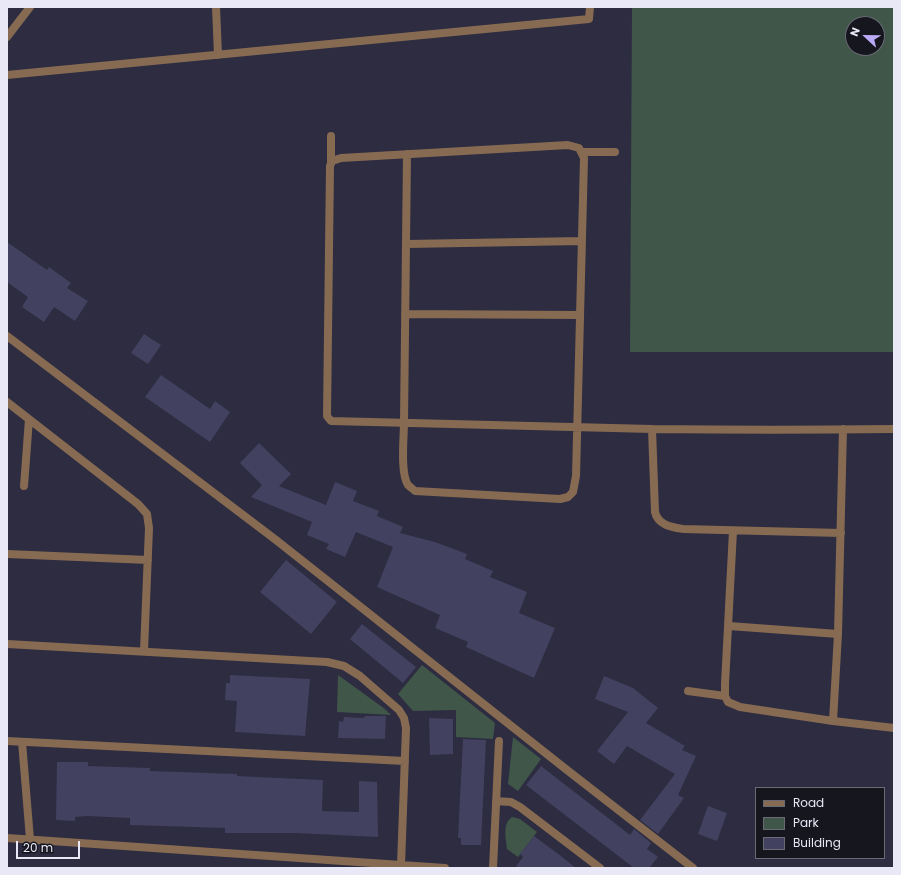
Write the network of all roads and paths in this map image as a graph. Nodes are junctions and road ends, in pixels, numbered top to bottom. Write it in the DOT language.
graph roads {
  1 [pos="30,7"];
  2 [pos="216,7"];
  3 [pos="590,7"];
  4 [pos="7,37"];
  5 [pos="218,55"];
  6 [pos="7,75"];
  7 [pos="331,136"];
  8 [pos="582,152"];
  9 [pos="615,152"];
  10 [pos="407,154"];
  11 [pos="331,163"];
  12 [pos="582,241"];
  13 [pos="406,244"];
  14 [pos="405,314"];
  15 [pos="580,315"];
  16 [pos="7,336"];
  17 [pos="7,402"];
  18 [pos="29,419"];
  19 [pos="404,422"];
  20 [pos="577,427"];
  21 [pos="652,429"];
  22 [pos="843,430"];
  23 [pos="894,430"];
  24 [pos="24,486"];
  25 [pos="733,531"];
  26 [pos="841,533"];
  27 [pos="7,554"];
  28 [pos="148,560"];
  29 [pos="729,626"];
  30 [pos="838,634"];
  31 [pos="7,644"];
  32 [pos="144,651"];
  33 [pos="688,691"];
  34 [pos="725,696"];
  35 [pos="833,722"];
  36 [pos="894,728"];
  37 [pos="7,741"];
  38 [pos="499,741"];
  39 [pos="22,742"];
  40 [pos="405,761"];
  41 [pos="496,801"];
  42 [pos="7,838"];
  43 [pos="30,839"];
  44 [pos="401,865"];
  45 [pos="445,868"];
  46 [pos="493,868"];
  47 [pos="600,868"];
  48 [pos="694,868"];
  1 -- 4 [label="street"];
  2 -- 5 [label="street"];
  3 -- 5 [label="street"];
  5 -- 6 [label="street"];
  7 -- 11 [label="street"];
  8 -- 9 [label="street"];
  8 -- 10 [label="street"];
  8 -- 12 [label="street"];
  10 -- 11 [label="street"];
  10 -- 13 [label="street"];
  11 -- 19 [label="street"];
  12 -- 13 [label="street"];
  12 -- 15 [label="street"];
  13 -- 14 [label="street"];
  14 -- 15 [label="street"];
  14 -- 19 [label="street"];
  15 -- 20 [label="street"];
  16 -- 48 [label="street"];
  17 -- 18 [label="street"];
  18 -- 24 [label="street"];
  18 -- 28 [label="street"];
  19 -- 20 [label="street"];
  19 -- 20 [label="street"];
  20 -- 21 [label="street"];
  21 -- 22 [label="street"];
  21 -- 25 [label="street"];
  22 -- 23 [label="street"];
  22 -- 26 [label="street"];
  25 -- 26 [label="street"];
  25 -- 29 [label="street"];
  26 -- 30 [label="street"];
  27 -- 28 [label="street"];
  28 -- 32 [label="street"];
  29 -- 30 [label="street"];
  29 -- 34 [label="street"];
  30 -- 35 [label="street"];
  31 -- 32 [label="street"];
  32 -- 40 [label="street"];
  33 -- 34 [label="street"];
  34 -- 35 [label="street"];
  35 -- 36 [label="street"];
  37 -- 39 [label="street"];
  38 -- 41 [label="street"];
  39 -- 40 [label="street"];
  39 -- 43 [label="street"];
  40 -- 44 [label="street"];
  41 -- 46 [label="street"];
  41 -- 47 [label="street"];
  42 -- 43 [label="street"];
  43 -- 44 [label="street"];
  44 -- 45 [label="street"];
}
